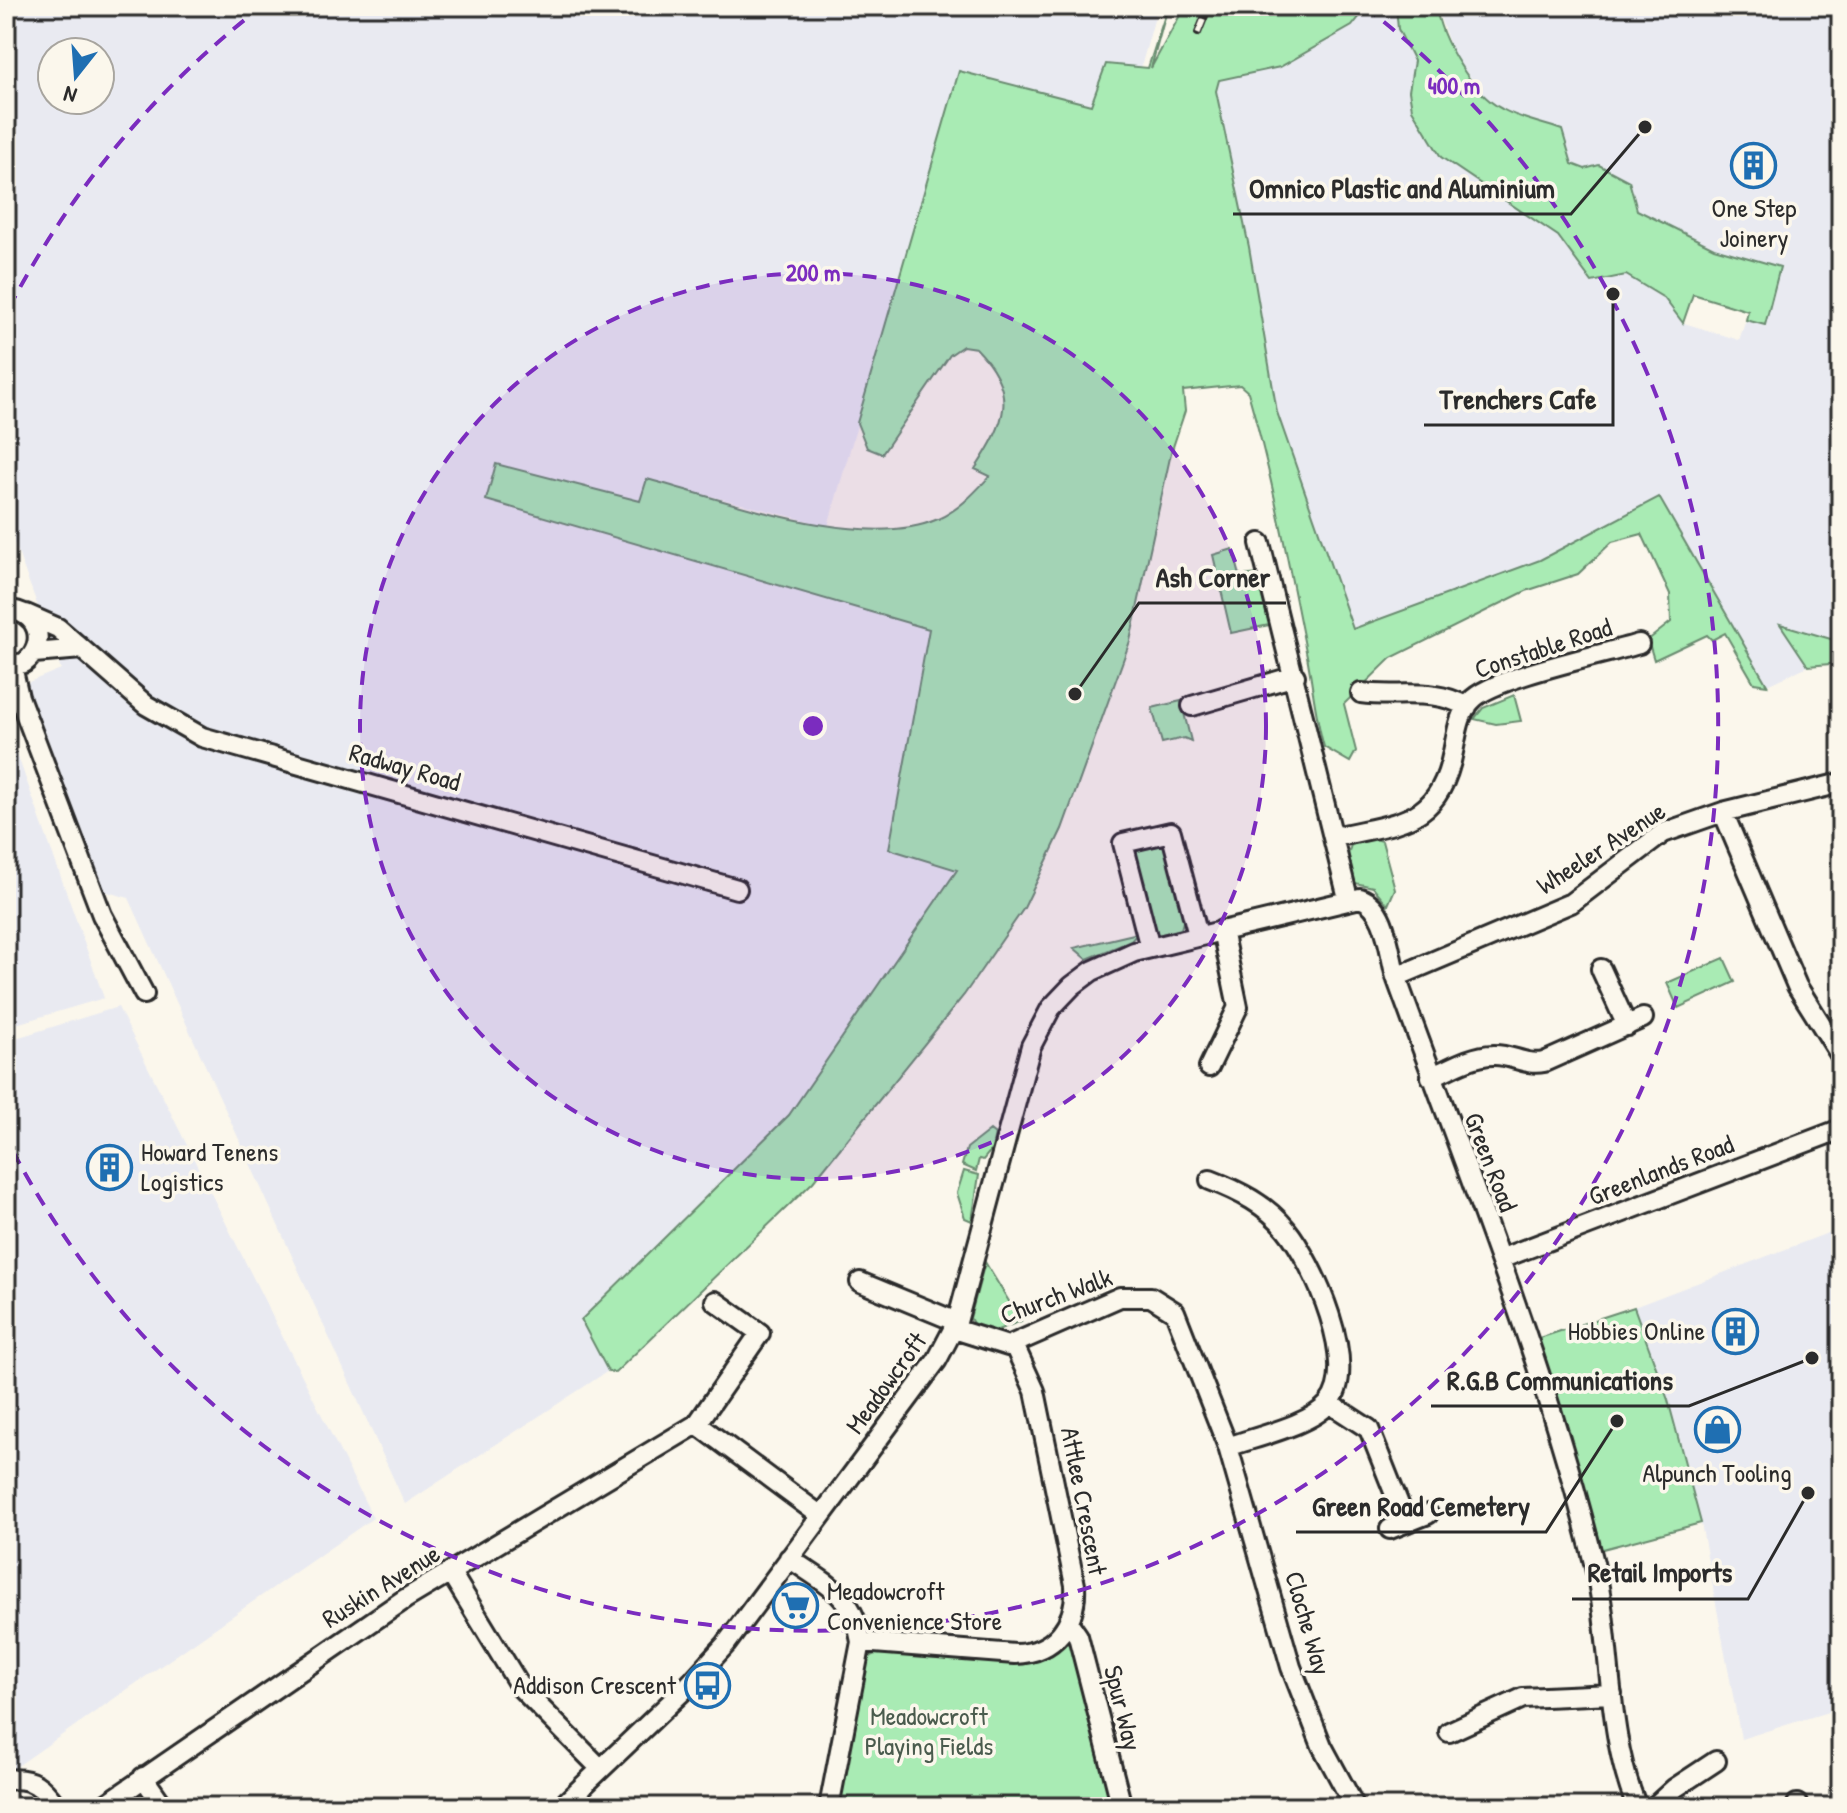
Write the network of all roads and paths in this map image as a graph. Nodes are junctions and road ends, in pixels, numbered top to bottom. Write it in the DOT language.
graph roads {
  1 [pos="1256,554"];
  2 [pos="6,610"];
  3 [pos="26,614"];
  4 [pos="1639,644"];
  5 [pos="82,649"];
  6 [pos="34,653"];
  7 [pos="9,666"];
  8 [pos="1295,676"];
  9 [pos="1361,693"];
  10 [pos="1192,706"];
  11 [pos="1467,707"];
  12 [pos="1841,783"];
  13 [pos="1723,812"];
  14 [pos="1335,837"];
  15 [pos="737,889"];
  16 [pos="1348,898"];
  17 [pos="1222,930"];
  18 [pos="1198,935"];
  19 [pos="1150,948"];
  20 [pos="1601,969"];
  21 [pos="1396,977"];
  22 [pos="144,994"];
  23 [pos="1841,1056"];
  24 [pos="1209,1067"];
  25 [pos="1431,1077"];
  26 [pos="1841,1129"];
  27 [pos="1210,1180"];
  28 [pos="1500,1259"];
  29 [pos="860,1282"];
  30 [pos="715,1301"];
  31 [pos="1175,1312"];
  32 [pos="956,1325"];
  33 [pos="1014,1345"];
  34 [pos="1329,1403"];
  35 [pos="697,1424"];
  36 [pos="1228,1447"];
  37 [pos="1428,1514"];
  38 [pos="821,1516"];
  39 [pos="789,1558"];
  40 [pos="451,1573"];
  41 [pos="1069,1623"];
  42 [pos="861,1642"];
  43 [pos="1612,1694"];
  44 [pos="1449,1732"];
  45 [pos="1716,1761"];
  46 [pos="601,1769"];
  47 [pos="143,1777"];
  48 [pos="6,1780"];
  49 [pos="568,1805"];
  50 [pos="57,1807"];
  51 [pos="102,1807"];
  52 [pos="164,1807"];
  53 [pos="829,1807"];
  54 [pos="1122,1807"];
  55 [pos="1355,1807"];
  56 [pos="1637,1807"];
  57 [pos="1654,1807"];
  1 -- 8 [label="street"];
  2 -- 3 [label="street, Radway Road"];
  3 -- 5 [label="street, Radway Road"];
  3 -- 6 [label="street"];
  4 -- 11 [label="street, Constable Road"];
  5 -- 6 [label="street"];
  5 -- 15 [label="street, Radway Road"];
  6 -- 7 [label="street"];
  7 -- 22 [label="street"];
  8 -- 10 [label="street"];
  8 -- 14 [label="street"];
  9 -- 11 [label="street, Constable Road"];
  11 -- 14 [label="street, Constable Road"];
  12 -- 13 [label="street, Wheeler Avenue"];
  13 -- 21 [label="street, Wheeler Avenue"];
  13 -- 23 [label="street"];
  14 -- 16 [label="street"];
  16 -- 17 [label="street, Meadowcroft"];
  16 -- 21 [label="street, Green Road"];
  17 -- 18 [label="street, Meadowcroft"];
  17 -- 24 [label="street"];
  18 -- 19 [label="street, Meadowcroft"];
  18 -- 19 [label="street"];
  19 -- 32 [label="street, Meadowcroft"];
  20 -- 25 [label="street"];
  21 -- 25 [label="street, Green Road"];
  25 -- 28 [label="street, Green Road"];
  26 -- 28 [label="street, Greenlands Road"];
  27 -- 34 [label="street"];
  28 -- 43 [label="street, Green Road"];
  29 -- 32 [label="street, Church Walk"];
  30 -- 35 [label="street, Ruskin Avenue"];
  31 -- 33 [label="street, Church Walk"];
  31 -- 36 [label="street, Cloche Way"];
  32 -- 33 [label="street, Church Walk"];
  32 -- 38 [label="street, Meadowcroft"];
  33 -- 41 [label="street, Attlee Crescent"];
  34 -- 36 [label="street"];
  34 -- 37 [label="street"];
  35 -- 38 [label="street"];
  35 -- 40 [label="street, Ruskin Avenue"];
  36 -- 55 [label="street, Cloche Way"];
  38 -- 39 [label="street, Meadowcroft"];
  39 -- 42 [label="street"];
  39 -- 46 [label="street, Meadowcroft"];
  40 -- 46 [label="street"];
  40 -- 47 [label="street, Ruskin Avenue"];
  41 -- 42 [label="street"];
  41 -- 54 [label="street, Spur Way"];
  42 -- 53 [label="street"];
  43 -- 44 [label="street"];
  43 -- 56 [label="street, Green Road"];
  45 -- 57 [label="street"];
  46 -- 49 [label="street, Meadowcroft"];
  47 -- 51 [label="street, Ruskin Avenue"];
  47 -- 52 [label="street"];
  48 -- 50 [label="street"];
}
